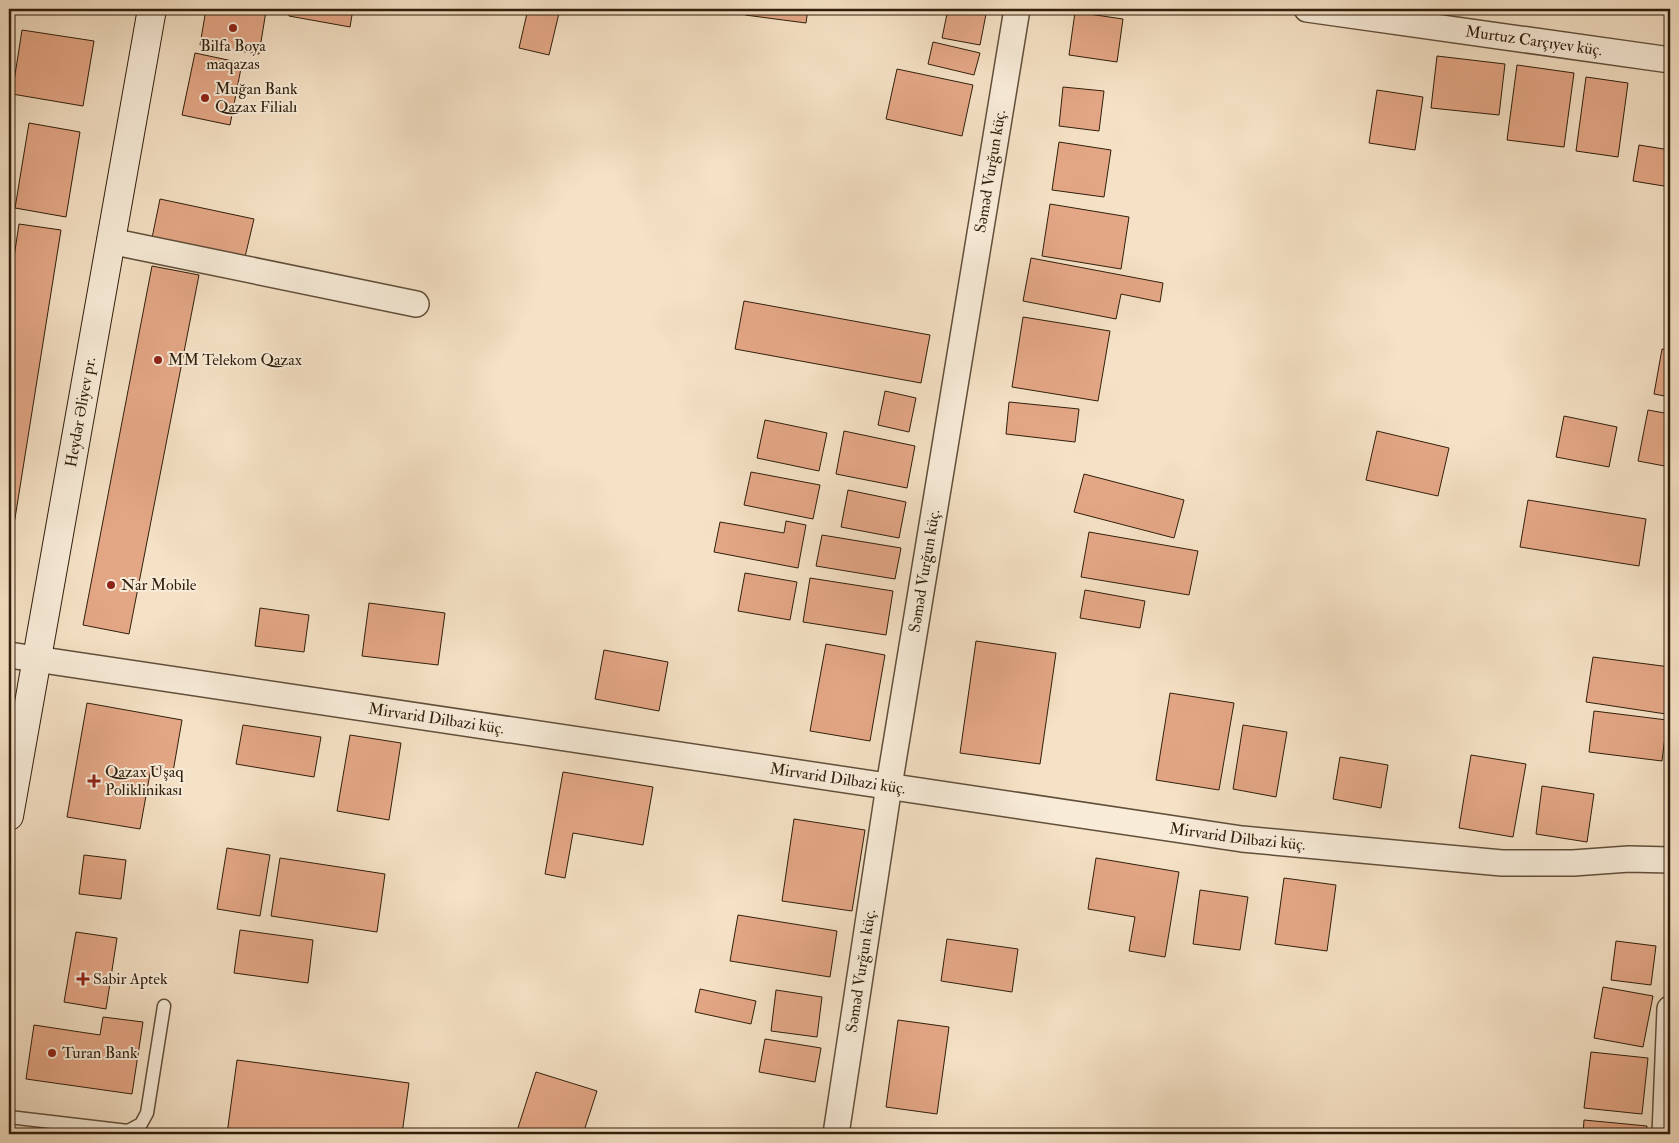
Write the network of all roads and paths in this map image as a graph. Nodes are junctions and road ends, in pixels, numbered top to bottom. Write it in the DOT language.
graph roads {
  1 [pos="152,9"];
  2 [pos="1017,9"];
  3 [pos="1307,9"];
  4 [pos="1670,60"];
  5 [pos="110,241"];
  6 [pos="416,304"];
  7 [pos="9,655"];
  8 [pos="36,659"];
  9 [pos="889,786"];
  10 [pos="9,816"];
  11 [pos="1670,860"];
  12 [pos="164,1006"];
  13 [pos="1670,1009"];
  14 [pos="9,1117"];
  15 [pos="836,1134"];
  16 [pos="1665,1134"];
  1 -- 5 [label="main road, Heydər Əliyev pr."];
  2 -- 9 [label="street, Səməd Vurğun küç."];
  3 -- 4 [label="street, Murtuz Carçıyev küç."];
  5 -- 6 [label="street"];
  5 -- 8 [label="main road, Heydər Əliyev pr."];
  7 -- 8 [label="street, Mirvarid Dilbazi küç."];
  8 -- 9 [label="street, Mirvarid Dilbazi küç."];
  8 -- 10 [label="main road, Heydər Əliyev pr."];
  9 -- 11 [label="street, Mirvarid Dilbazi küç."];
  9 -- 15 [label="street, Səməd Vurğun küç."];
  12 -- 14 [label="lane"];
  13 -- 16 [label="street"];
}
